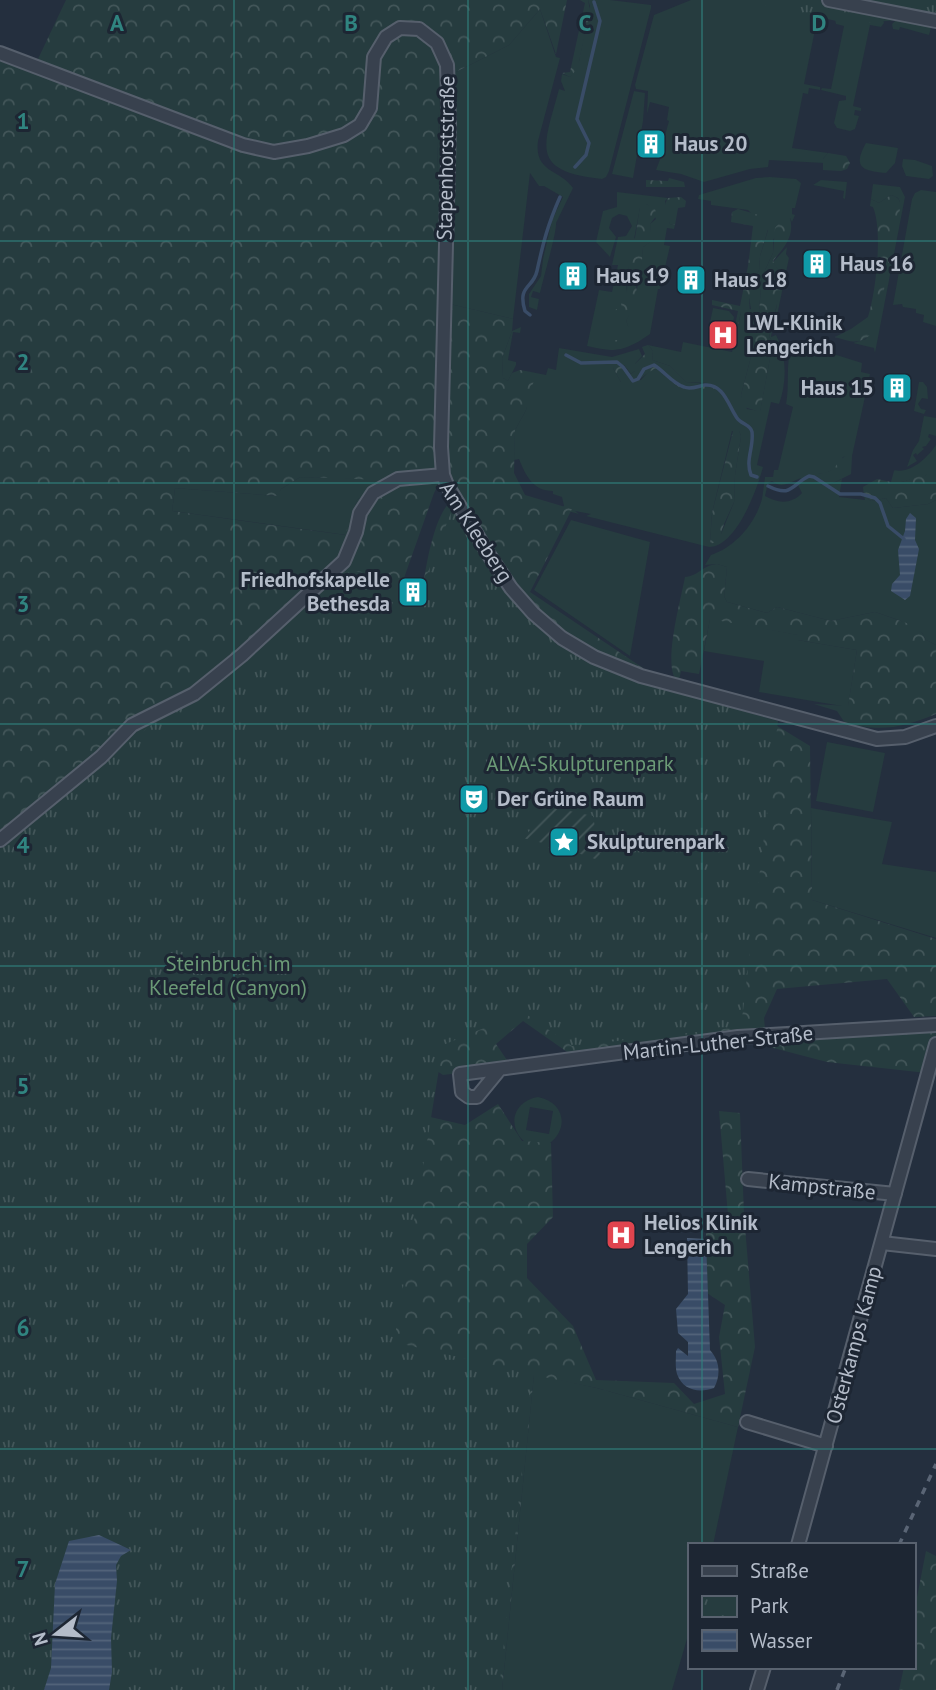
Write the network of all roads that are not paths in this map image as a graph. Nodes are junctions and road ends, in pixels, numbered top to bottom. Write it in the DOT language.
graph roads {
  1 [pos="829,0"];
  2 [pos="936,21"];
  3 [pos="0,53"];
  4 [pos="443,475"];
  5 [pos="936,726"];
  6 [pos="0,839"];
  7 [pos="936,1025"];
  8 [pos="936,1044"];
  9 [pos="500,1069"];
  10 [pos="748,1179"];
  11 [pos="895,1194"];
  12 [pos="882,1243"];
  13 [pos="936,1249"];
  14 [pos="747,1422"];
  15 [pos="826,1446"];
  16 [pos="800,1543"];
  17 [pos="763,1669"];
  18 [pos="757,1690"];
  1 -- 2 [label="street"];
  3 -- 4 [label="street, Stapenhorststraße"];
  4 -- 5 [label="street, Am Kleeberg"];
  4 -- 6 [label="street, Am Kleeberg"];
  7 -- 9 [label="street, Martin-Luther-Straße"];
  8 -- 11 [label="street, Osterkamps Kamp"];
  10 -- 11 [label="street, Kampstraße"];
  11 -- 12 [label="street, Osterkamps Kamp"];
  12 -- 13 [label="street, Osterkamps Kamp"];
  12 -- 15 [label="street, Osterkamps Kamp"];
  14 -- 15 [label="street, Osterkamps Kamp"];
  15 -- 16 [label="street, Osterkamps Kamp"];
  17 -- 18 [label="street"];
}
